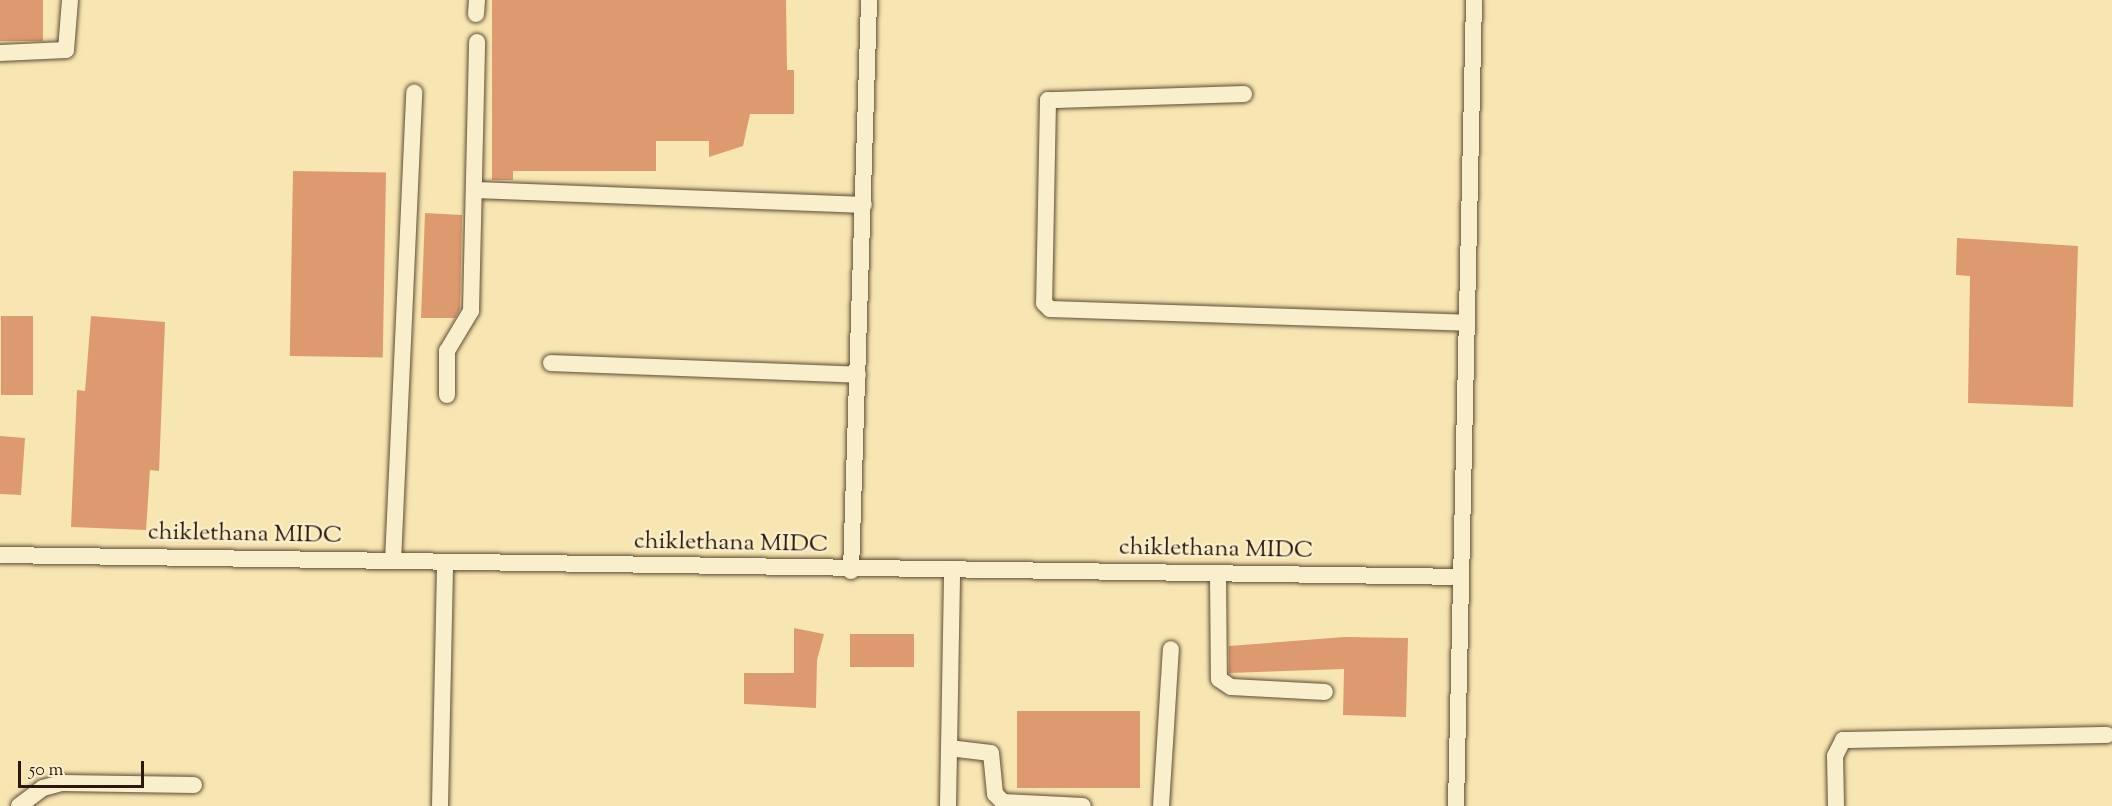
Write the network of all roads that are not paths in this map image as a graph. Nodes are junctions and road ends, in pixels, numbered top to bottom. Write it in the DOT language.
graph roads {
  1 [pos="70,0"];
  2 [pos="870,0"];
  3 [pos="1474,0"];
  4 [pos="477,42"];
  5 [pos="0,53"];
  6 [pos="414,92"];
  7 [pos="1244,94"];
  8 [pos="477,190"];
  9 [pos="864,205"];
  10 [pos="1467,323"];
  11 [pos="550,363"];
  12 [pos="858,375"];
  13 [pos="447,394"];
  14 [pos="0,555"];
  15 [pos="393,561"];
  16 [pos="445,562"];
  17 [pos="952,570"];
  18 [pos="851,571"];
  19 [pos="1218,574"];
  20 [pos="1460,577"];
  21 [pos="1171,649"];
  22 [pos="1325,692"];
  23 [pos="2108,735"];
  24 [pos="949,748"];
  25 [pos="194,785"];
  26 [pos="19,806"];
  27 [pos="440,806"];
  28 [pos="948,806"];
  29 [pos="1083,806"];
  30 [pos="1161,806"];
  31 [pos="1456,806"];
  32 [pos="1836,806"];
  1 -- 5 [label="street"];
  2 -- 9 [label="street"];
  3 -- 10 [label="street"];
  4 -- 8 [label="street"];
  6 -- 15 [label="street"];
  7 -- 10 [label="street"];
  8 -- 9 [label="street"];
  8 -- 13 [label="street"];
  9 -- 12 [label="street"];
  10 -- 20 [label="street"];
  11 -- 12 [label="street"];
  12 -- 18 [label="street"];
  14 -- 15 [label="street, chiklethana MIDC"];
  15 -- 16 [label="street, chiklethana MIDC"];
  16 -- 18 [label="street, chiklethana MIDC"];
  16 -- 27 [label="street"];
  17 -- 18 [label="street, chiklethana MIDC"];
  17 -- 19 [label="street, chiklethana MIDC"];
  17 -- 24 [label="street"];
  19 -- 20 [label="street, chiklethana MIDC"];
  19 -- 22 [label="street"];
  20 -- 31 [label="street"];
  21 -- 30 [label="street"];
  23 -- 32 [label="street"];
  24 -- 28 [label="street"];
  24 -- 29 [label="street"];
  25 -- 26 [label="street"];
}
